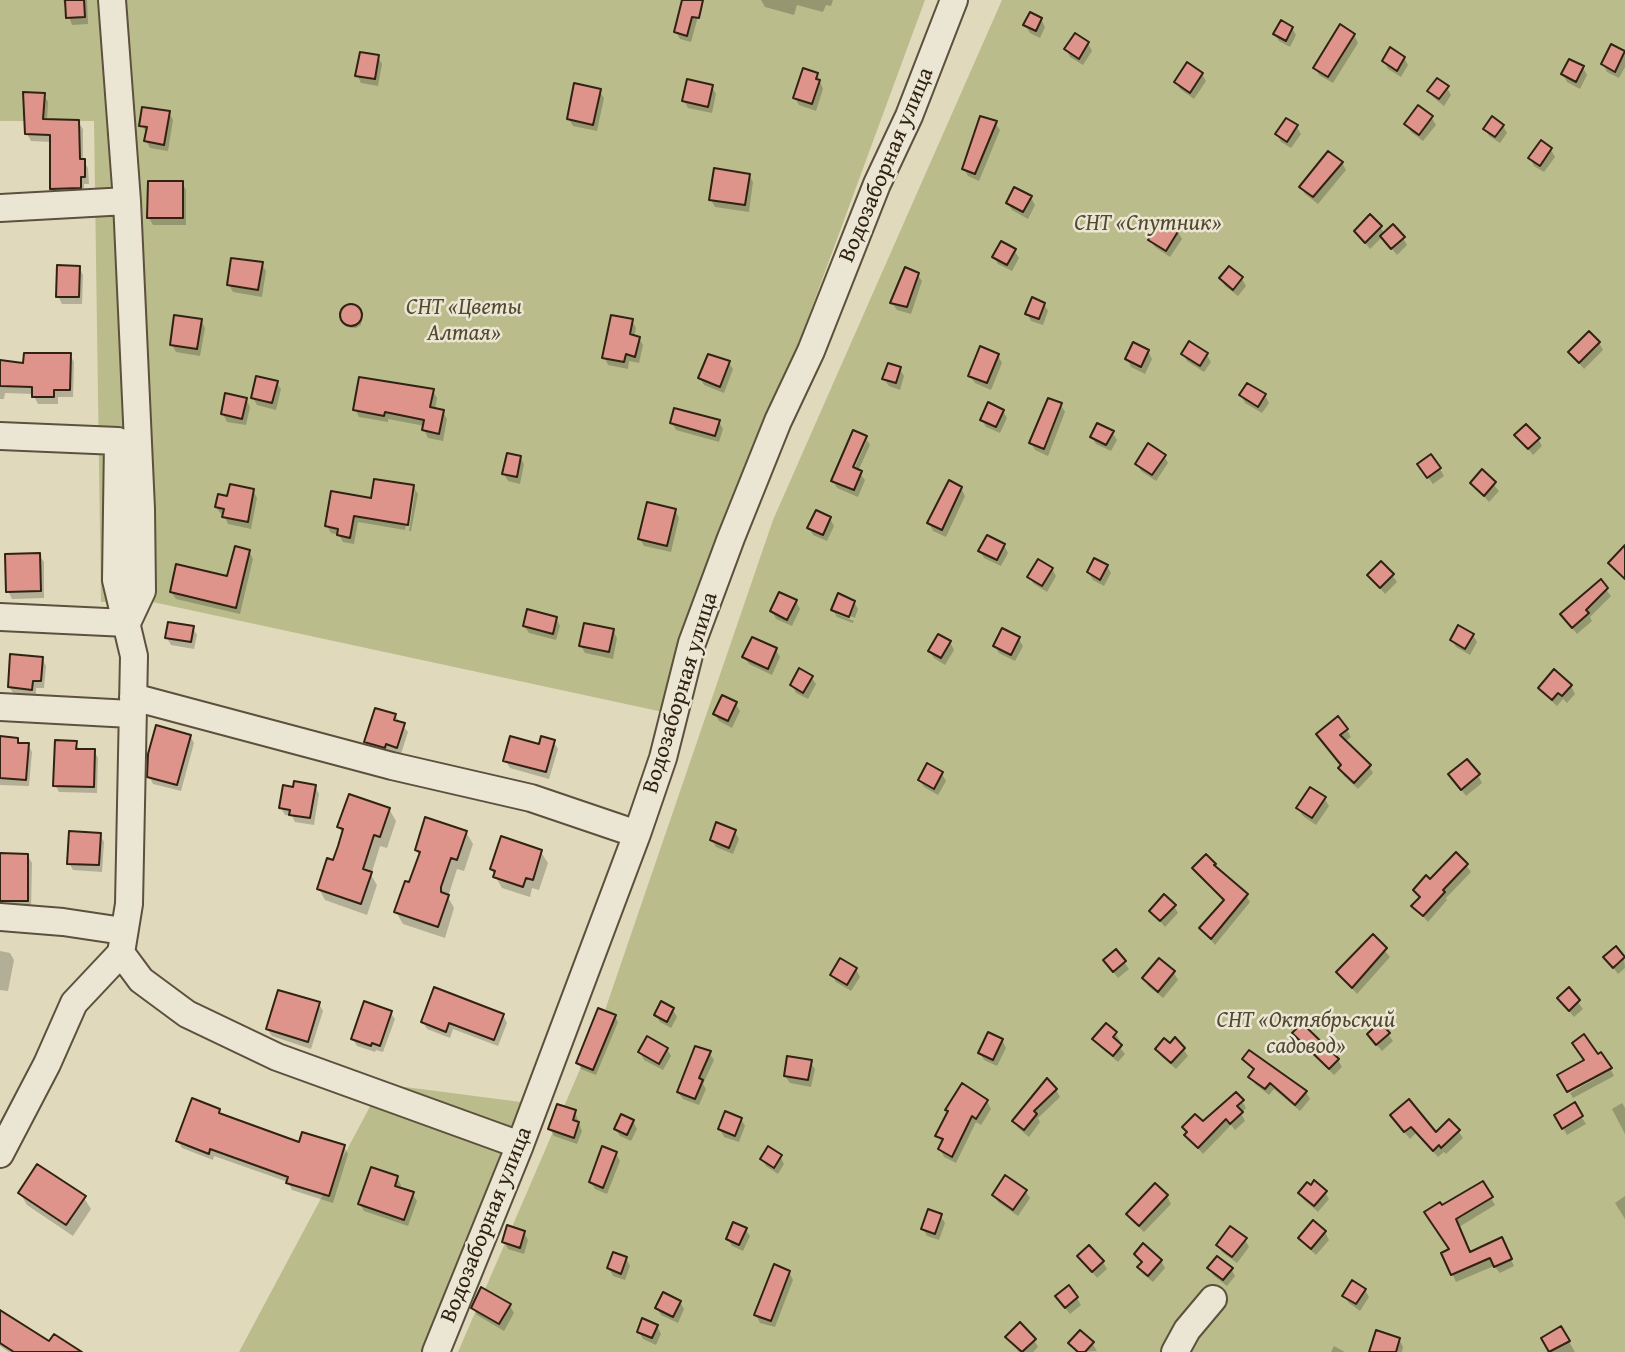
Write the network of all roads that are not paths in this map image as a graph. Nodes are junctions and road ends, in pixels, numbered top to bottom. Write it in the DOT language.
graph roads {
  1 [pos="112,0"];
  2 [pos="954,0"];
  3 [pos="127,201"];
  4 [pos="0,208"];
  5 [pos="0,436"];
  6 [pos="0,617"];
  7 [pos="127,623"];
  8 [pos="132,706"];
  9 [pos="0,707"];
  10 [pos="637,834"];
  11 [pos="0,917"];
  12 [pos="122,942"];
  13 [pos="520,1145"];
  14 [pos="0,1154"];
  15 [pos="1213,1299"];
  16 [pos="436,1352"];
  17 [pos="1175,1352"];
  1 -- 3 [label="street"];
  2 -- 10 [label="street, Водозаборная улица"];
  3 -- 4 [label="street"];
  3 -- 7 [label="street"];
  5 -- 7 [label="street"];
  6 -- 7 [label="street"];
  7 -- 8 [label="street"];
  8 -- 9 [label="street"];
  8 -- 10 [label="street"];
  8 -- 12 [label="street"];
  10 -- 13 [label="street, Водозаборная улица"];
  11 -- 12 [label="street"];
  12 -- 13 [label="street"];
  12 -- 14 [label="street"];
  13 -- 16 [label="street, Водозаборная улица"];
  15 -- 17 [label="street"];
}
